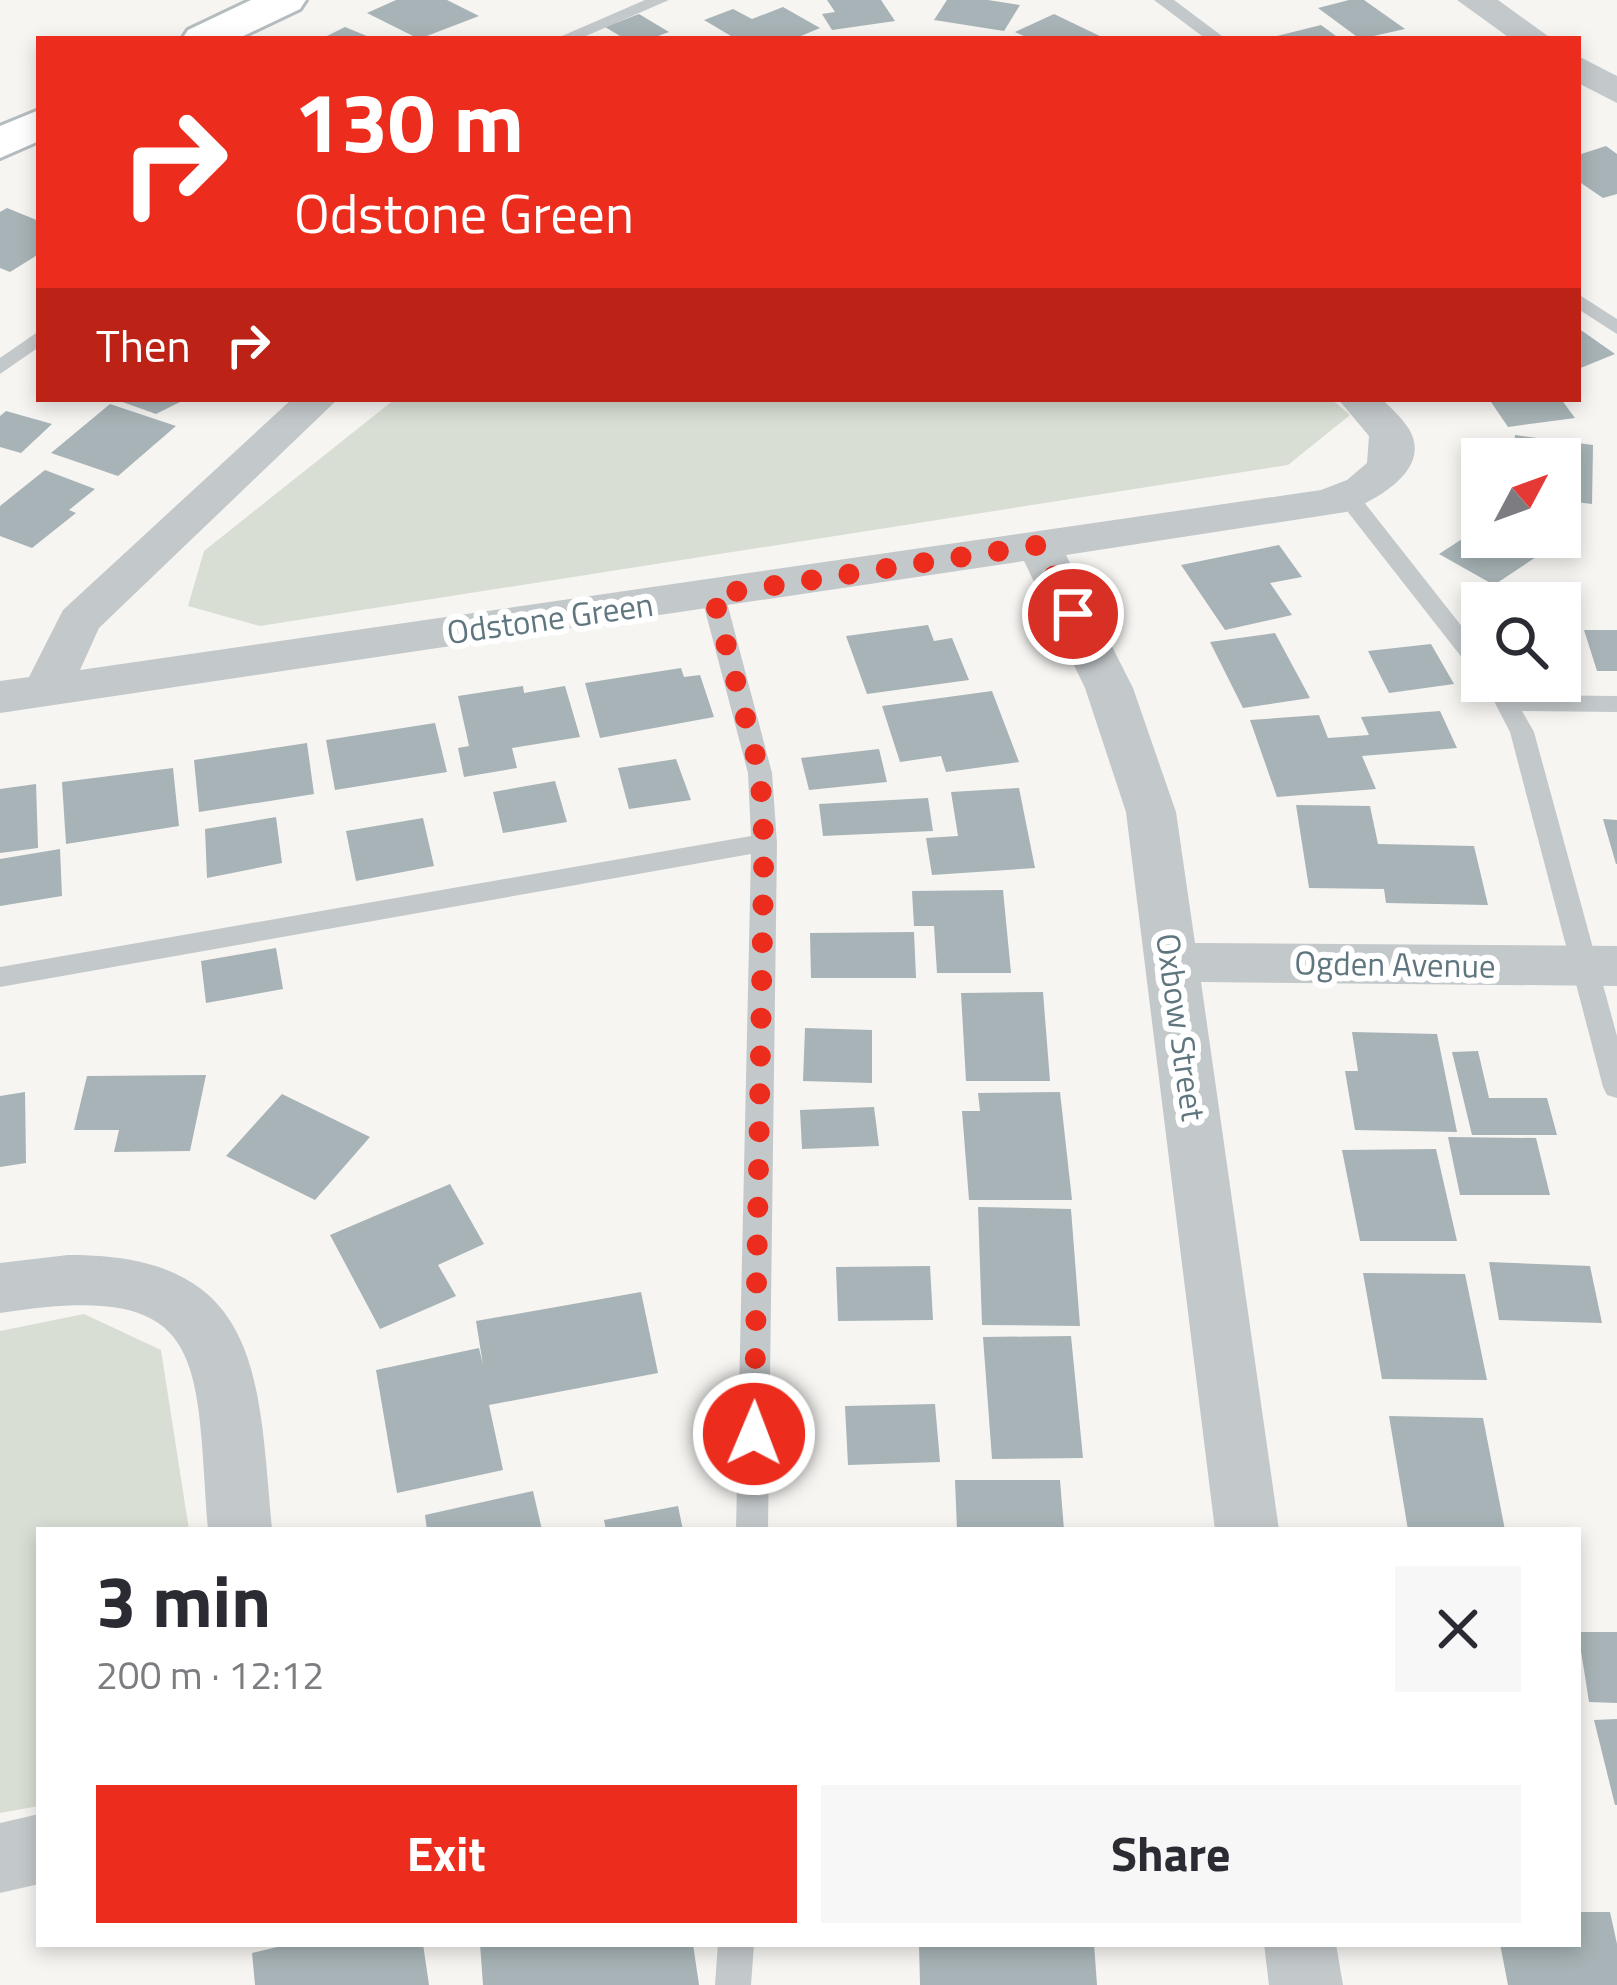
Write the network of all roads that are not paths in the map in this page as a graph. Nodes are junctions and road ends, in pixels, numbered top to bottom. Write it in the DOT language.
graph roads {
  1 [pos="284,0"];
  2 [pos="660,0"];
  3 [pos="1163,0"];
  4 [pos="1474,0"];
  5 [pos="209,36"];
  6 [pos="570,36"];
  7 [pos="1213,36"];
  8 [pos="1530,36"];
  9 [pos="1581,69"];
  10 [pos="1617,92"];
  11 [pos="36,125"];
  12 [pos="0,144"];
  13 [pos="1581,302"];
  14 [pos="1617,328"];
  15 [pos="36,339"];
  16 [pos="0,368"];
  17 [pos="314,402"];
  18 [pos="1362,402"];
  19 [pos="1348,497"];
  20 [pos="1039,545"];
  21 [pos="713,595"];
  22 [pos="1461,641"];
  23 [pos="47,689"];
  24 [pos="0,698"];
  25 [pos="1581,700"];
  26 [pos="1506,702"];
  27 [pos="1617,704"];
  28 [pos="764,843"];
  29 [pos="1173,962"];
  30 [pos="1600,966"];
  31 [pos="0,977"];
  32 [pos="1617,1087"];
  33 [pos="0,1288"];
  34 [pos="240,1527"];
  35 [pos="752,1527"];
  36 [pos="1247,1527"];
  37 [pos="36,1850"];
  38 [pos="0,1858"];
  39 [pos="736,1947"];
  40 [pos="1300,1947"];
  41 [pos="733,1985"];
  42 [pos="1306,1985"];
  1 -- 5 [label="street"];
  2 -- 6 [label="lane"];
  3 -- 7 [label="lane"];
  4 -- 8 [label="street"];
  9 -- 10 [label="street"];
  11 -- 12 [label="street"];
  13 -- 14 [label="lane"];
  15 -- 16 [label="lane"];
  17 -- 23 [label="street"];
  18 -- 19 [label="street"];
  19 -- 20 [label="street, Odstone Green"];
  19 -- 22 [label="lane"];
  20 -- 21 [label="street, Odstone Green"];
  20 -- 29 [label="street, Oxbow Street"];
  21 -- 23 [label="street, Odstone Green"];
  21 -- 28 [label="lane"];
  23 -- 24 [label="street, Odstone Green"];
  25 -- 27 [label="lane"];
  26 -- 30 [label="lane"];
  28 -- 31 [label="lane"];
  28 -- 35 [label="lane"];
  29 -- 30 [label="street, Ogden Avenue"];
  29 -- 36 [label="street, Oxbow Street"];
  30 -- 32 [label="lane"];
  33 -- 34 [label="street"];
  37 -- 38 [label="street"];
  39 -- 41 [label="lane"];
  40 -- 42 [label="street"];
}
